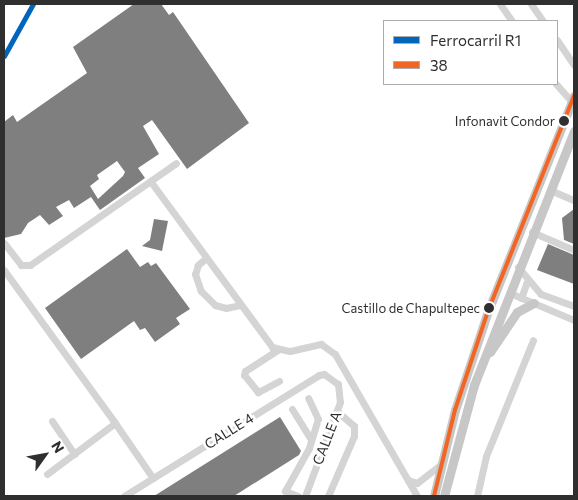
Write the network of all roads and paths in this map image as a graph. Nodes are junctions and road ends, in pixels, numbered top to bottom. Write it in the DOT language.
graph roads {
  1 [pos="500,4"];
  2 [pos="531,4"];
  3 [pos="511,20"];
  4 [pos="542,20"];
  5 [pos="558,41"];
  6 [pos="574,65"];
  7 [pos="557,85"];
  8 [pos="573,99"];
  9 [pos="573,137"];
  10 [pos="176,163"];
  11 [pos="151,182"];
  12 [pos="550,190"];
  13 [pos="574,200"];
  14 [pos="532,232"];
  15 [pos="4,243"];
  16 [pos="574,250"];
  17 [pos="206,258"];
  18 [pos="518,267"];
  19 [pos="4,270"];
  20 [pos="528,279"];
  21 [pos="510,293"];
  22 [pos="521,298"];
  23 [pos="534,303"];
  24 [pos="240,305"];
  25 [pos="574,306"];
  26 [pos="574,320"];
  27 [pos="533,340"];
  28 [pos="279,350"];
  29 [pos="486,355"];
  30 [pos="335,379"];
  31 [pos="278,381"];
  32 [pos="308,398"];
  33 [pos="292,409"];
  34 [pos="337,411"];
  35 [pos="52,422"];
  36 [pos="115,423"];
  37 [pos="311,439"];
  38 [pos="74,454"];
  39 [pos="440,465"];
  40 [pos="47,474"];
  41 [pos="153,478"];
  42 [pos="408,480"];
  43 [pos="283,494"];
  44 [pos="124,496"];
  45 [pos="298,496"];
  46 [pos="305,496"];
  47 [pos="328,496"];
  48 [pos="417,496"];
  49 [pos="434,496"];
  50 [pos="444,496"];
  51 [pos="477,496"];
  1 -- 3 [label="street"];
  2 -- 4 [label="street"];
  5 -- 6 [label="street"];
  7 -- 8 [label="street"];
  8 -- 39 [label="main road"];
  9 -- 12 [label="main road"];
  10 -- 11 [label="street"];
  11 -- 15 [label="street"];
  11 -- 17 [label="street"];
  12 -- 13 [label="street"];
  12 -- 14 [label="main road"];
  14 -- 16 [label="street"];
  14 -- 18 [label="main road"];
  17 -- 24 [label="street"];
  17 -- 24 [label="street"];
  18 -- 20 [label="street"];
  18 -- 21 [label="main road"];
  19 -- 36 [label="street"];
  20 -- 22 [label="street"];
  20 -- 25 [label="street"];
  21 -- 22 [label="street"];
  21 -- 29 [label="main road"];
  22 -- 23 [label="street"];
  23 -- 26 [label="street"];
  23 -- 29 [label="main road"];
  24 -- 28 [label="street"];
  27 -- 51 [label="street"];
  28 -- 31 [label="street"];
  28 -- 42 [label="street"];
  29 -- 50 [label="main road"];
  30 -- 34 [label="street, CALLE A"];
  30 -- 41 [label="street, CALLE 4"];
  32 -- 37 [label="street"];
  33 -- 37 [label="street"];
  34 -- 46 [label="street, CALLE A"];
  34 -- 47 [label="street"];
  35 -- 38 [label="street"];
  36 -- 38 [label="street"];
  36 -- 41 [label="street"];
  37 -- 43 [label="street"];
  38 -- 40 [label="street"];
  39 -- 42 [label="street"];
  39 -- 49 [label="main road"];
  41 -- 44 [label="street, CALLE 4"];
  42 -- 48 [label="street"];
  43 -- 45 [label="street"];
}
